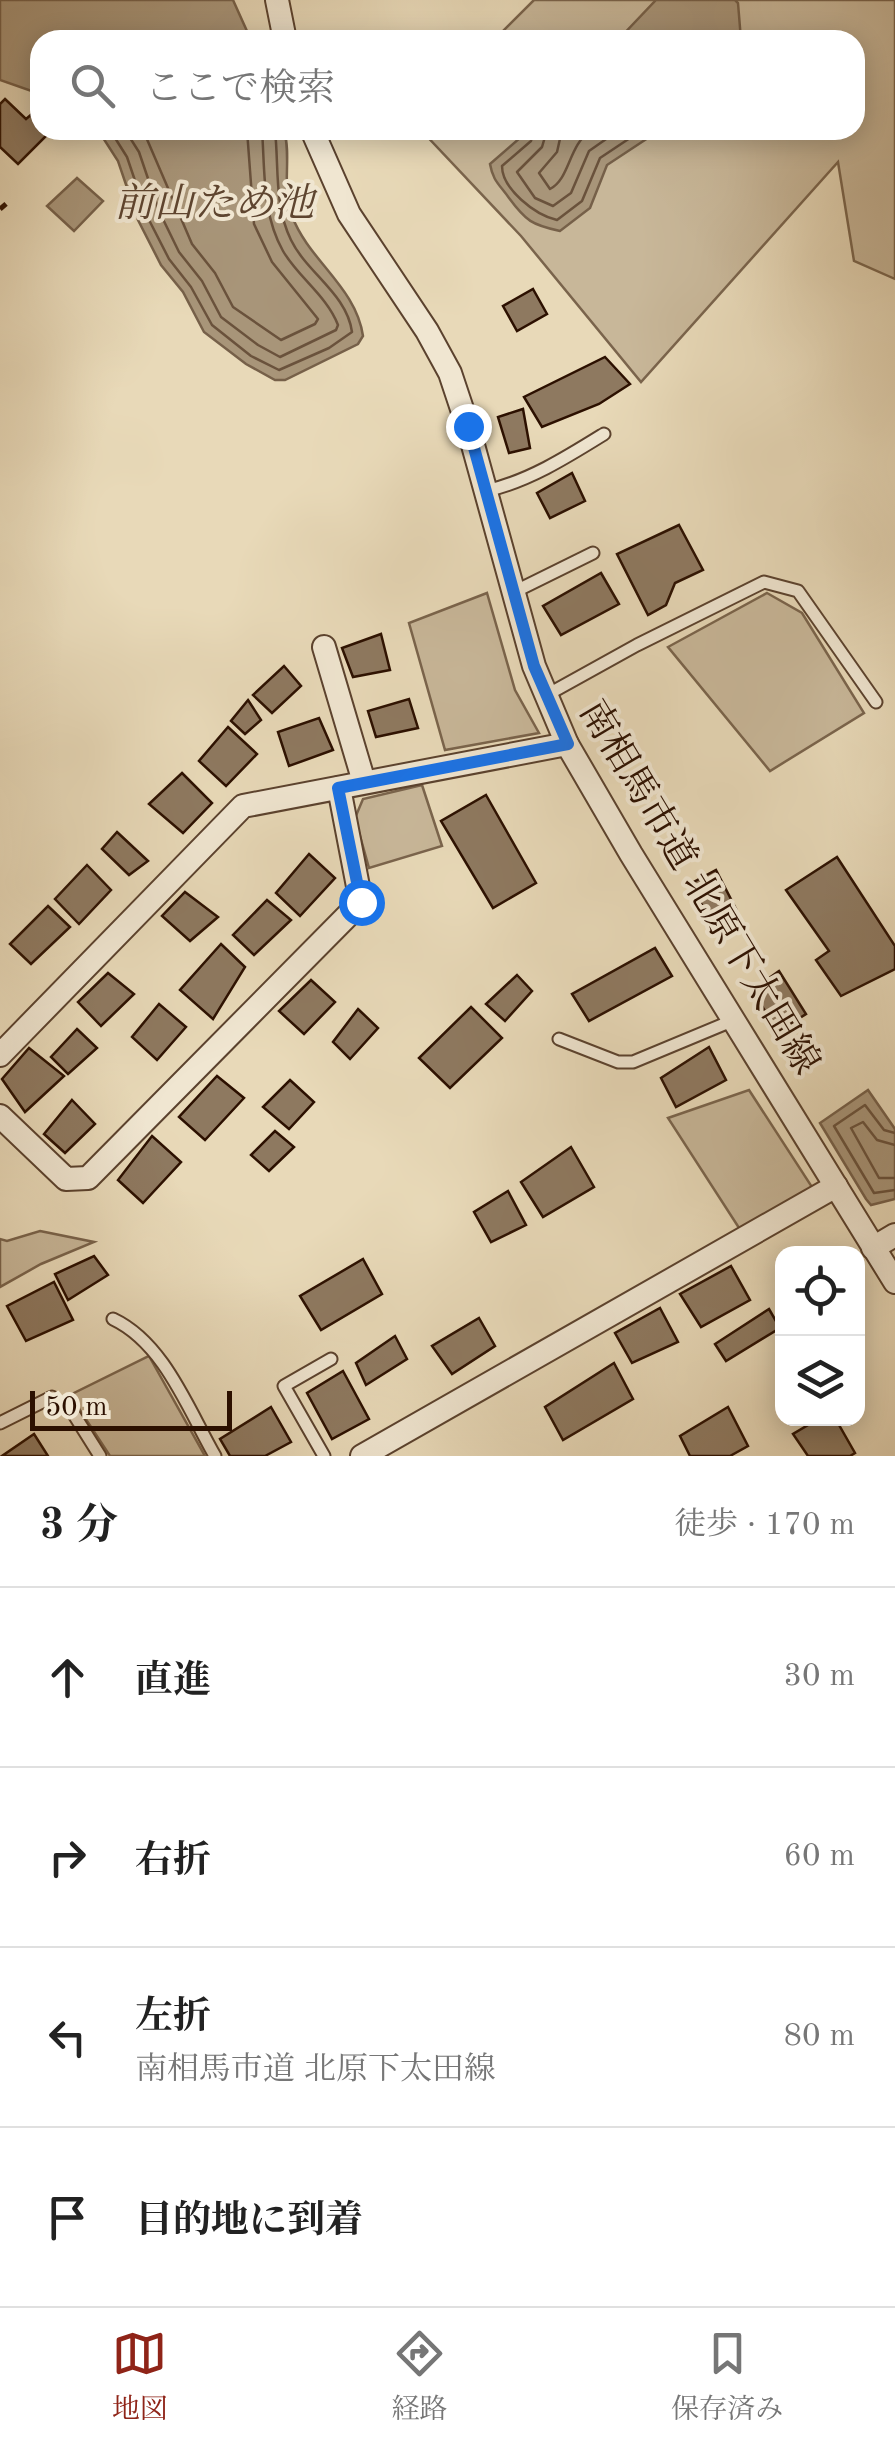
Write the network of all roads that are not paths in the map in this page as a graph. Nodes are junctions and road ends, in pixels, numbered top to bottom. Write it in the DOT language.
graph roads {
  1 [pos="277,0"];
  2 [pos="283,30"];
  3 [pos="316,140"];
  4 [pos="604,434"];
  5 [pos="486,491"];
  6 [pos="592,552"];
  7 [pos="514,592"];
  8 [pos="324,648"];
  9 [pos="545,696"];
  10 [pos="876,702"];
  11 [pos="568,744"];
  12 [pos="364,782"];
  13 [pos="338,788"];
  14 [pos="734,1020"];
  15 [pos="558,1039"];
  16 [pos="0,1055"];
  17 [pos="0,1116"];
  18 [pos="836,1186"];
  19 [pos="895,1235"];
  20 [pos="873,1248"];
  21 [pos="895,1282"];
  22 [pos="113,1319"];
  23 [pos="331,1359"];
  24 [pos="0,1423"];
  25 [pos="100,1456"];
  26 [pos="215,1456"];
  27 [pos="324,1456"];
  28 [pos="362,1456"];
  1 -- 2 [label="street"];
  3 -- 5 [label="street, 南相馬市道 北原下太田線"];
  4 -- 5 [label="lane"];
  5 -- 7 [label="street, 南相馬市道 北原下太田線"];
  6 -- 7 [label="lane"];
  7 -- 9 [label="street, 南相馬市道 北原下太田線"];
  8 -- 12 [label="street"];
  9 -- 10 [label="lane"];
  9 -- 11 [label="street, 南相馬市道 北原下太田線"];
  11 -- 12 [label="street"];
  11 -- 14 [label="street, 南相馬市道 北原下太田線"];
  12 -- 13 [label="street"];
  13 -- 16 [label="street"];
  13 -- 17 [label="street"];
  14 -- 15 [label="lane"];
  14 -- 18 [label="street, 南相馬市道 北原下太田線"];
  18 -- 20 [label="street, 南相馬市道 北原下太田線"];
  18 -- 28 [label="street"];
  19 -- 20 [label="street"];
  20 -- 21 [label="street, 南相馬市道 北原下太田線"];
  22 -- 26 [label="lane"];
  23 -- 27 [label="lane"];
  24 -- 25 [label="lane"];
}
